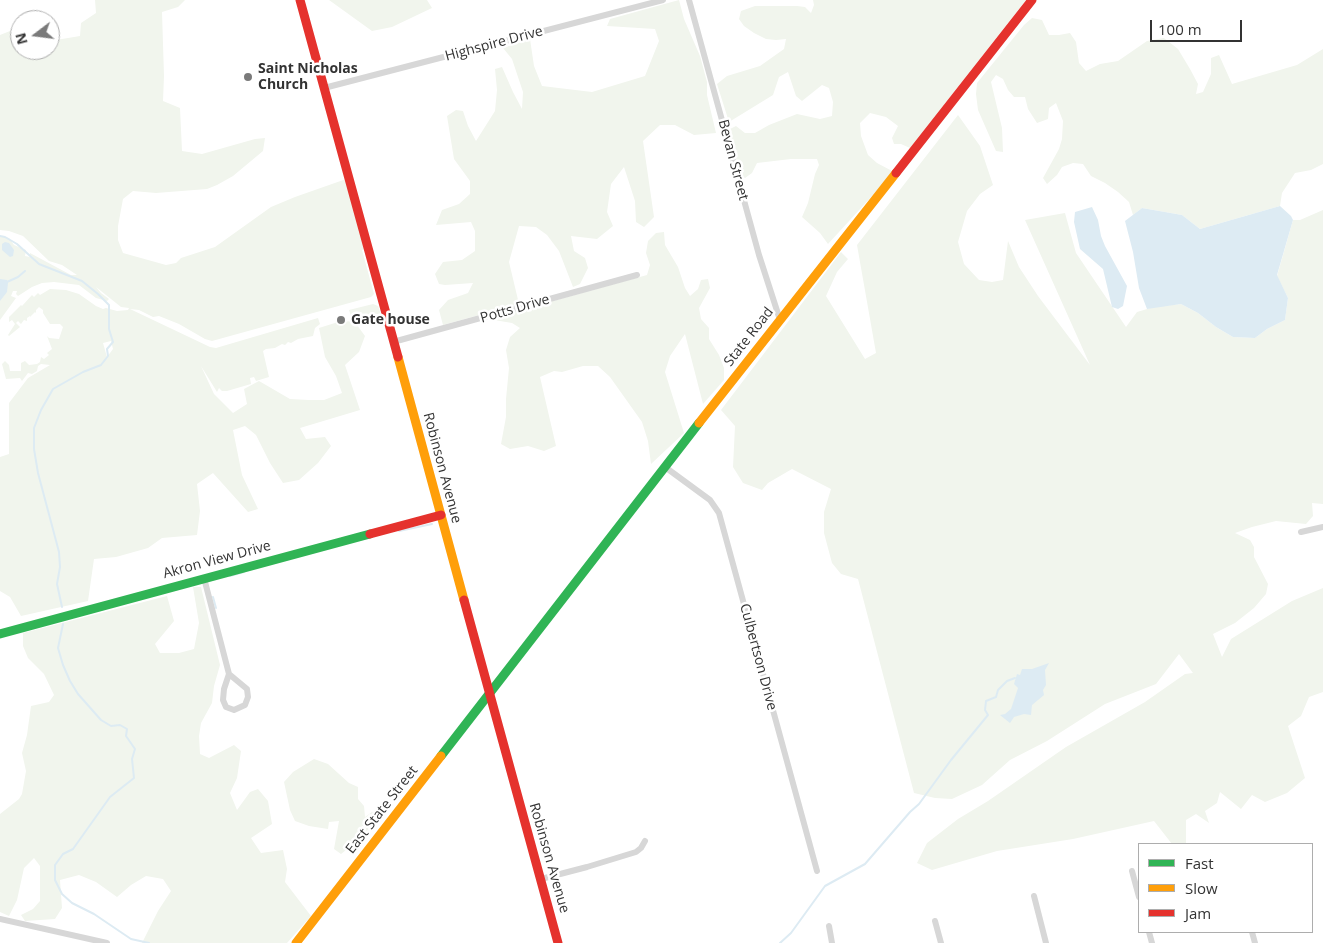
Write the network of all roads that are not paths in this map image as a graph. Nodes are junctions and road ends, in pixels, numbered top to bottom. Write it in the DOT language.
graph roads {
  1 [pos="300,0"];
  2 [pos="663,0"];
  3 [pos="689,0"];
  4 [pos="1032,0"];
  5 [pos="324,88"];
  6 [pos="637,275"];
  7 [pos="780,320"];
  8 [pos="393,342"];
  9 [pos="665,467"];
  10 [pos="441,515"];
  11 [pos="1323,526"];
  12 [pos="1301,532"];
  13 [pos="204,578"];
  14 [pos="0,634"];
  15 [pos="229,674"];
  16 [pos="489,693"];
  17 [pos="645,841"];
  18 [pos="817,871"];
  19 [pos="1132,871"];
  20 [pos="540,879"];
  21 [pos="1138,892"];
  22 [pos="1034,896"];
  23 [pos="0,919"];
  24 [pos="934,921"];
  25 [pos="829,926"];
  26 [pos="107,943"];
  27 [pos="296,943"];
  28 [pos="558,943"];
  29 [pos="832,943"];
  30 [pos="941,943"];
  31 [pos="1046,943"];
  1 -- 5 [label="street, Robinson Avenue"];
  2 -- 5 [label="street, Highspire Drive"];
  3 -- 7 [label="street, Bevan Street"];
  4 -- 7 [label="street, State Road"];
  5 -- 8 [label="street, Robinson Avenue"];
  6 -- 8 [label="street, Potts Drive"];
  7 -- 9 [label="street, State Road"];
  8 -- 10 [label="street, Robinson Avenue"];
  9 -- 16 [label="street, State Road"];
  9 -- 18 [label="street, Culbertson Drive"];
  10 -- 13 [label="street, Akron View Drive"];
  10 -- 16 [label="street, Robinson Avenue"];
  11 -- 12 [label="street"];
  13 -- 14 [label="street, Akron View Drive"];
  13 -- 15 [label="street"];
  15 -- 15 [label="street"];
  16 -- 20 [label="street, Robinson Avenue"];
  16 -- 27 [label="street, East State Street"];
  17 -- 20 [label="street"];
  19 -- 21 [label="street"];
  20 -- 28 [label="street, Robinson Avenue"];
  22 -- 31 [label="street"];
  23 -- 26 [label="street"];
  24 -- 30 [label="street"];
  25 -- 29 [label="street"];
}
